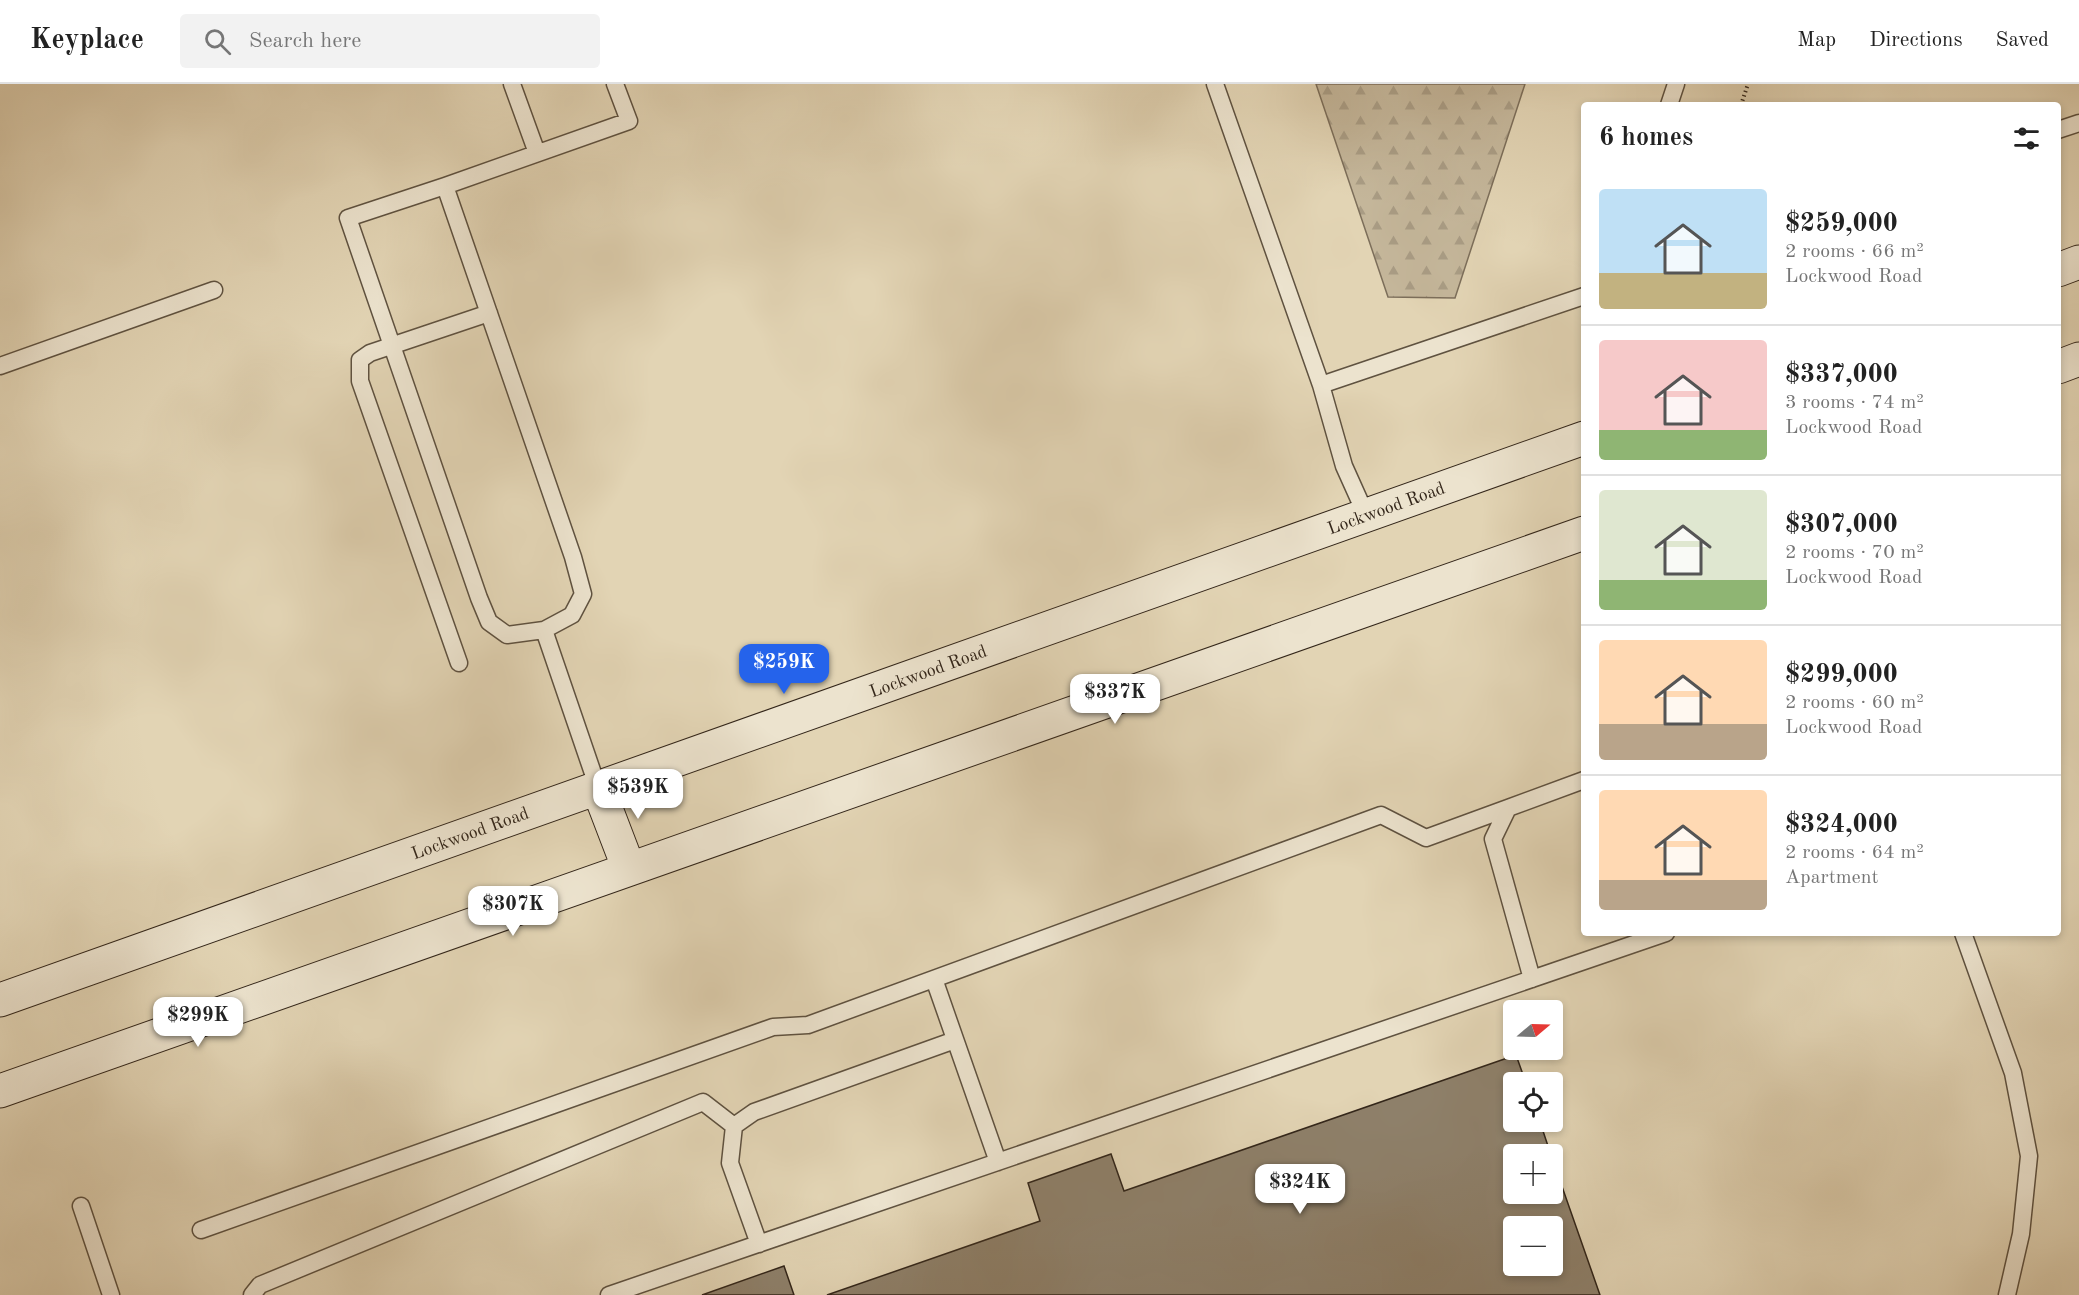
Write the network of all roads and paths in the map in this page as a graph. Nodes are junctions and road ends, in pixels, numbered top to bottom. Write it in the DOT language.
graph roads {
  1 [pos="512,84"];
  2 [pos="615,84"];
  3 [pos="1215,84"];
  4 [pos="1676,84"];
  5 [pos="1748,84"];
  6 [pos="1670,102"];
  7 [pos="1742,102"];
  8 [pos="2079,123"];
  9 [pos="2061,129"];
  10 [pos="537,153"];
  11 [pos="445,186"];
  12 [pos="2079,262"];
  13 [pos="2061,269"];
  14 [pos="214,290"];
  15 [pos="1581,297"];
  16 [pos="489,313"];
  17 [pos="392,345"];
  18 [pos="2079,359"];
  19 [pos="0,366"];
  20 [pos="2061,366"];
  21 [pos="1321,385"];
  22 [pos="1581,439"];
  23 [pos="1366,515"];
  24 [pos="1581,534"];
  25 [pos="544,630"];
  26 [pos="459,663"];
  27 [pos="1581,781"];
  28 [pos="598,788"];
  29 [pos="1508,808"];
  30 [pos="629,869"];
  31 [pos="1657,936"];
  32 [pos="1964,936"];
  33 [pos="934,979"];
  34 [pos="1532,979"];
  35 [pos="0,1000"];
  36 [pos="955,1040"];
  37 [pos="0,1091"];
  38 [pos="734,1126"];
  39 [pos="998,1162"];
  40 [pos="81,1206"];
  41 [pos="201,1230"];
  42 [pos="759,1244"];
  43 [pos="111,1295"];
  44 [pos="252,1295"];
  45 [pos="609,1295"];
  46 [pos="2007,1295"];
  1 -- 10 [label="lane"];
  2 -- 10 [label="lane"];
  3 -- 21 [label="lane"];
  4 -- 6 [label="lane"];
  5 -- 7 [label="path"];
  8 -- 9 [label="lane"];
  10 -- 11 [label="lane"];
  11 -- 16 [label="lane"];
  11 -- 17 [label="lane"];
  12 -- 13 [label="main road"];
  14 -- 19 [label="lane"];
  15 -- 21 [label="lane"];
  16 -- 17 [label="lane"];
  16 -- 25 [label="lane"];
  17 -- 25 [label="lane"];
  17 -- 26 [label="lane"];
  18 -- 20 [label="main road"];
  21 -- 23 [label="lane"];
  22 -- 23 [label="main road, Lockwood Road"];
  23 -- 28 [label="main road, Lockwood Road"];
  24 -- 30 [label="main road"];
  25 -- 28 [label="lane"];
  27 -- 29 [label="lane"];
  28 -- 30 [label="main road"];
  28 -- 35 [label="main road, Lockwood Road"];
  29 -- 33 [label="lane"];
  29 -- 34 [label="lane"];
  30 -- 37 [label="main road"];
  31 -- 34 [label="lane"];
  32 -- 46 [label="lane"];
  33 -- 36 [label="lane"];
  33 -- 41 [label="lane"];
  34 -- 39 [label="lane"];
  36 -- 38 [label="lane"];
  36 -- 39 [label="lane"];
  38 -- 42 [label="lane"];
  38 -- 44 [label="lane"];
  39 -- 42 [label="lane"];
  40 -- 43 [label="lane"];
  42 -- 45 [label="lane"];
}
